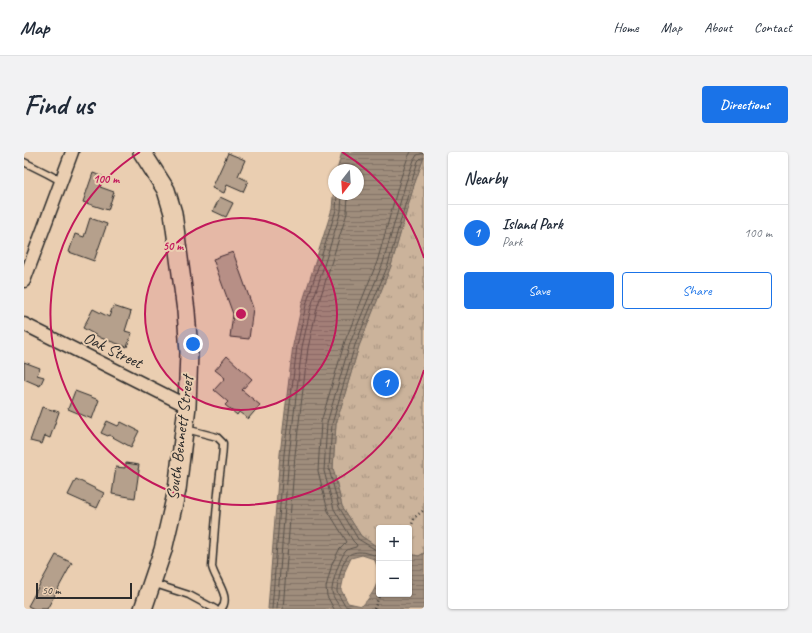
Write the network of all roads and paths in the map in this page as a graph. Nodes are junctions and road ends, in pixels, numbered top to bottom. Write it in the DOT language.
graph roads {
  1 [pos="72,152"];
  2 [pos="142,152"];
  3 [pos="154,152"];
  4 [pos="24,162"];
  5 [pos="61,181"];
  6 [pos="166,190"];
  7 [pos="24,281"];
  8 [pos="24,324"];
  9 [pos="187,406"];
  10 [pos="184,428"];
  11 [pos="424,510"];
  12 [pos="412,525"];
  13 [pos="152,582"];
  14 [pos="379,597"];
  15 [pos="143,609"];
  16 [pos="215,609"];
  17 [pos="221,609"];
  18 [pos="374,609"];
  1 -- 5 [label="street"];
  2 -- 6 [label="main road, South Bennett Street"];
  3 -- 6 [label="main road"];
  4 -- 5 [label="lane"];
  5 -- 7 [label="street"];
  6 -- 9 [label="main road, South Bennett Street"];
  8 -- 9 [label="street, Oak Street"];
  9 -- 10 [label="main road, South Bennett Street"];
  10 -- 13 [label="main road, South Bennett Street"];
  10 -- 17 [label="lane"];
  11 -- 12 [label="path"];
  13 -- 15 [label="main road, South Bennett Street"];
  13 -- 16 [label="lane"];
  14 -- 18 [label="path"];
}
